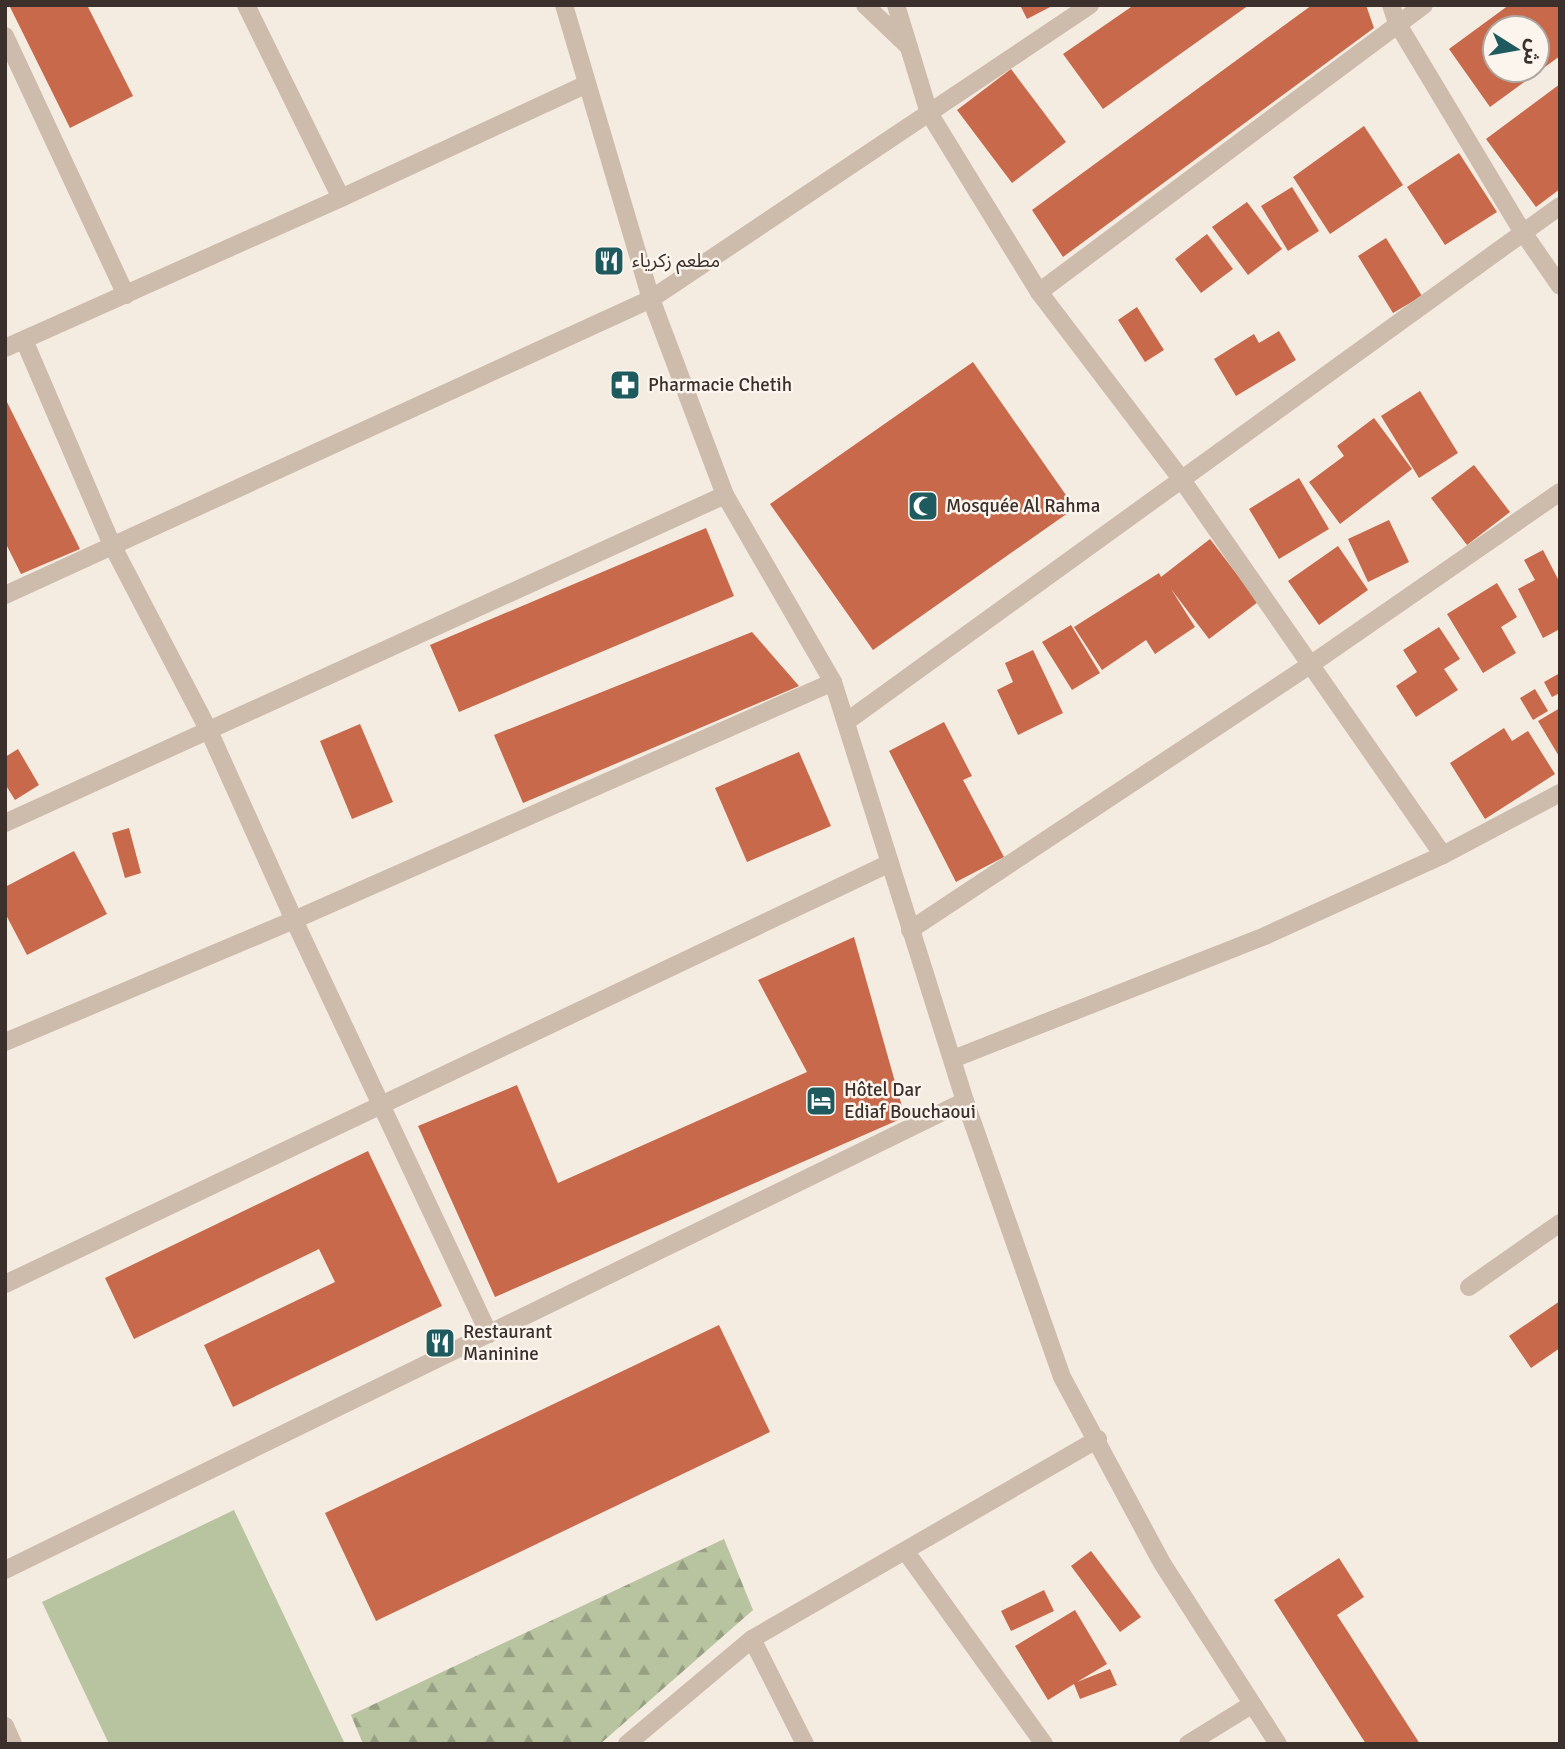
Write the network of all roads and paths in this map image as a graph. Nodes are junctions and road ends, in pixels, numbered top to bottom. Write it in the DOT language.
graph roads {
  1 [pos="246,5"];
  2 [pos="564,5"];
  3 [pos="864,5"];
  4 [pos="897,5"];
  5 [pos="1090,5"];
  6 [pos="1424,5"];
  7 [pos="1394,14"];
  8 [pos="5,36"];
  9 [pos="909,47"];
  10 [pos="587,84"];
  11 [pos="929,113"];
  12 [pos="341,198"];
  13 [pos="1560,206"];
  14 [pos="1522,231"];
  15 [pos="1560,286"];
  16 [pos="1039,292"];
  17 [pos="126,295"];
  18 [pos="651,299"];
  19 [pos="24,340"];
  20 [pos="5,348"];
  21 [pos="1182,480"];
  22 [pos="1560,492"];
  23 [pos="725,495"];
  24 [pos="112,545"];
  25 [pos="5,595"];
  26 [pos="1310,666"];
  27 [pos="833,682"];
  28 [pos="846,722"];
  29 [pos="209,731"];
  30 [pos="1560,793"];
  31 [pos="5,822"];
  32 [pos="1443,855"];
  33 [pos="890,863"];
  34 [pos="294,920"];
  35 [pos="910,930"];
  36 [pos="5,1042"];
  37 [pos="953,1059"];
  38 [pos="965,1101"];
  39 [pos="381,1104"];
  40 [pos="1560,1223"];
  41 [pos="5,1284"];
  42 [pos="1469,1287"];
  43 [pos="489,1334"];
  44 [pos="1098,1439"];
  45 [pos="906,1552"];
  46 [pos="5,1570"];
  47 [pos="752,1639"];
  48 [pos="1251,1705"];
  49 [pos="5,1726"];
  50 [pos="13,1744"];
  51 [pos="627,1744"];
  52 [pos="805,1744"];
  53 [pos="1044,1744"];
  54 [pos="1188,1744"];
  55 [pos="1278,1744"];
  1 -- 12 [label="street"];
  2 -- 10 [label="street"];
  3 -- 9 [label="street"];
  4 -- 9 [label="street"];
  5 -- 11 [label="street"];
  6 -- 7 [label="street"];
  7 -- 14 [label="street"];
  7 -- 16 [label="street"];
  8 -- 17 [label="street"];
  9 -- 11 [label="street"];
  10 -- 12 [label="street"];
  10 -- 18 [label="street"];
  11 -- 16 [label="street"];
  11 -- 18 [label="street"];
  12 -- 17 [label="street"];
  13 -- 14 [label="street"];
  14 -- 15 [label="street"];
  14 -- 21 [label="street"];
  16 -- 21 [label="street"];
  17 -- 19 [label="street"];
  18 -- 23 [label="street"];
  18 -- 24 [label="street"];
  19 -- 20 [label="street"];
  19 -- 24 [label="street"];
  21 -- 26 [label="street"];
  21 -- 28 [label="street"];
  22 -- 26 [label="street"];
  23 -- 27 [label="street"];
  23 -- 29 [label="street"];
  24 -- 25 [label="street"];
  24 -- 29 [label="street"];
  26 -- 32 [label="street"];
  26 -- 35 [label="street"];
  27 -- 28 [label="street"];
  27 -- 34 [label="street"];
  28 -- 33 [label="street"];
  29 -- 31 [label="street"];
  29 -- 34 [label="street"];
  30 -- 32 [label="street"];
  32 -- 37 [label="street"];
  33 -- 35 [label="street"];
  33 -- 39 [label="street"];
  34 -- 36 [label="street"];
  34 -- 39 [label="street"];
  35 -- 37 [label="street"];
  37 -- 38 [label="street"];
  38 -- 43 [label="street"];
  38 -- 44 [label="street"];
  39 -- 41 [label="street"];
  39 -- 43 [label="street"];
  40 -- 42 [label="street"];
  43 -- 46 [label="street"];
  44 -- 45 [label="street"];
  44 -- 48 [label="street"];
  45 -- 47 [label="street"];
  45 -- 53 [label="street"];
  47 -- 51 [label="street"];
  47 -- 52 [label="street"];
  48 -- 54 [label="street"];
  48 -- 55 [label="street"];
  49 -- 50 [label="street"];
}
